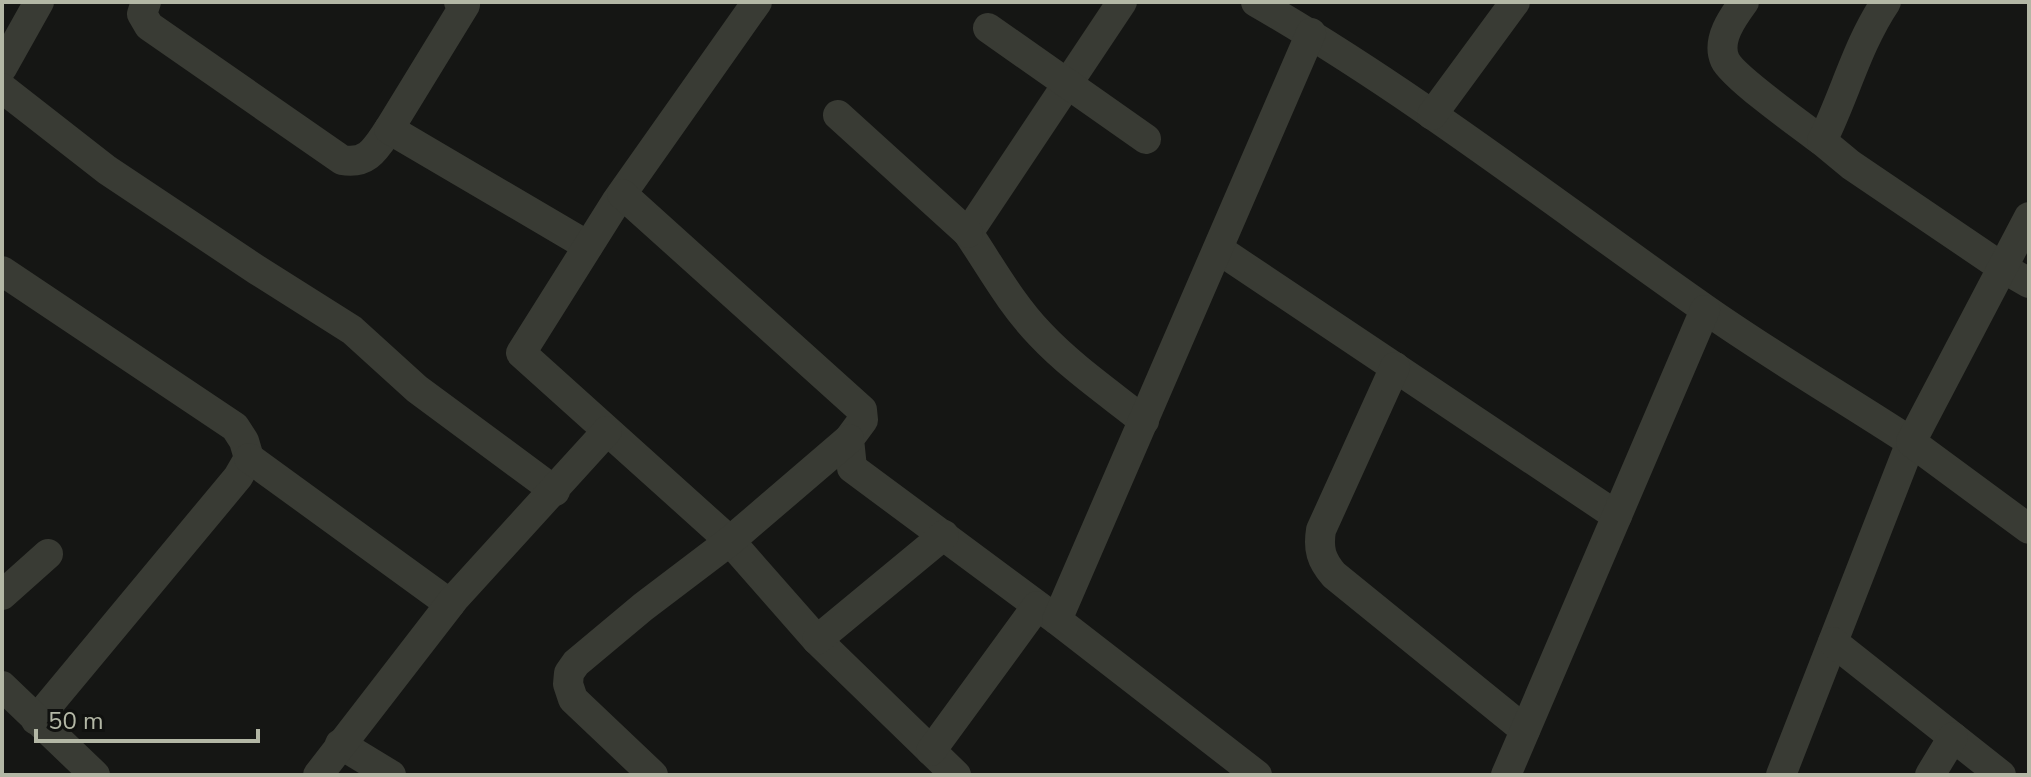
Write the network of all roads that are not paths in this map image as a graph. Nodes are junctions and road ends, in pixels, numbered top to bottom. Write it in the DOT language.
graph roads {
  1 [pos="39,2"];
  2 [pos="146,2"];
  3 [pos="757,2"];
  4 [pos="1122,2"];
  5 [pos="1256,2"];
  6 [pos="1515,2"];
  7 [pos="1744,2"];
  8 [pos="1886,2"];
  9 [pos="464,3"];
  10 [pos="988,28"];
  11 [pos="1311,33"];
  12 [pos="2,68"];
  13 [pos="1067,85"];
  14 [pos="2,88"];
  15 [pos="838,115"];
  16 [pos="1432,115"];
  17 [pos="389,129"];
  18 [pos="1146,139"];
  19 [pos="1822,141"];
  20 [pos="622,194"];
  21 [pos="2029,217"];
  22 [pos="968,233"];
  23 [pos="588,246"];
  24 [pos="1218,249"];
  25 [pos="2,271"];
  26 [pos="2016,276"];
  27 [pos="1705,310"];
  28 [pos="1395,367"];
  29 [pos="1144,421"];
  30 [pos="607,431"];
  31 [pos="849,439"];
  32 [pos="1911,442"];
  33 [pos="249,458"];
  34 [pos="555,491"];
  35 [pos="1617,516"];
  36 [pos="2029,529"];
  37 [pos="944,535"];
  38 [pos="730,541"];
  39 [pos="48,554"];
  40 [pos="2,595"];
  41 [pos="450,604"];
  42 [pos="1047,613"];
  43 [pos="817,640"];
  44 [pos="1833,642"];
  45 [pos="2,686"];
  46 [pos="36,720"];
  47 [pos="1525,730"];
  48 [pos="1953,737"];
  49 [pos="340,744"];
  50 [pos="931,751"];
  51 [pos="95,775"];
  52 [pos="318,775"];
  53 [pos="391,775"];
  54 [pos="653,775"];
  55 [pos="956,775"];
  56 [pos="1257,775"];
  57 [pos="1506,775"];
  58 [pos="1781,775"];
  59 [pos="1930,775"];
  60 [pos="2001,775"];
  1 -- 12 [label="street"];
  2 -- 17 [label="street"];
  3 -- 20 [label="street"];
  4 -- 13 [label="street"];
  5 -- 11 [label="street"];
  6 -- 16 [label="street"];
  7 -- 19 [label="street"];
  8 -- 19 [label="street"];
  9 -- 17 [label="street"];
  10 -- 13 [label="street"];
  11 -- 16 [label="street"];
  11 -- 24 [label="street"];
  13 -- 18 [label="street"];
  13 -- 22 [label="street"];
  14 -- 34 [label="street"];
  15 -- 22 [label="street"];
  16 -- 27 [label="street"];
  17 -- 23 [label="street"];
  19 -- 26 [label="street"];
  20 -- 23 [label="street"];
  20 -- 31 [label="street"];
  21 -- 26 [label="street"];
  22 -- 29 [label="street"];
  23 -- 30 [label="street"];
  24 -- 28 [label="street"];
  24 -- 29 [label="street"];
  25 -- 33 [label="street"];
  26 -- 32 [label="street"];
  27 -- 32 [label="street"];
  27 -- 35 [label="street"];
  28 -- 35 [label="street"];
  28 -- 47 [label="street"];
  29 -- 42 [label="street"];
  30 -- 34 [label="street"];
  30 -- 38 [label="street"];
  31 -- 37 [label="street"];
  31 -- 38 [label="street"];
  32 -- 36 [label="street"];
  32 -- 44 [label="street"];
  33 -- 41 [label="street"];
  33 -- 46 [label="street"];
  34 -- 41 [label="street"];
  35 -- 47 [label="street"];
  37 -- 42 [label="street"];
  37 -- 43 [label="street"];
  38 -- 43 [label="street"];
  38 -- 54 [label="street"];
  39 -- 40 [label="street"];
  41 -- 49 [label="street"];
  42 -- 50 [label="street"];
  42 -- 56 [label="street"];
  43 -- 50 [label="street"];
  44 -- 48 [label="street"];
  44 -- 58 [label="street"];
  45 -- 46 [label="street"];
  46 -- 51 [label="street"];
  47 -- 57 [label="street"];
  48 -- 59 [label="street"];
  48 -- 60 [label="street"];
  49 -- 52 [label="street"];
  49 -- 53 [label="street"];
  50 -- 55 [label="street"];
}
